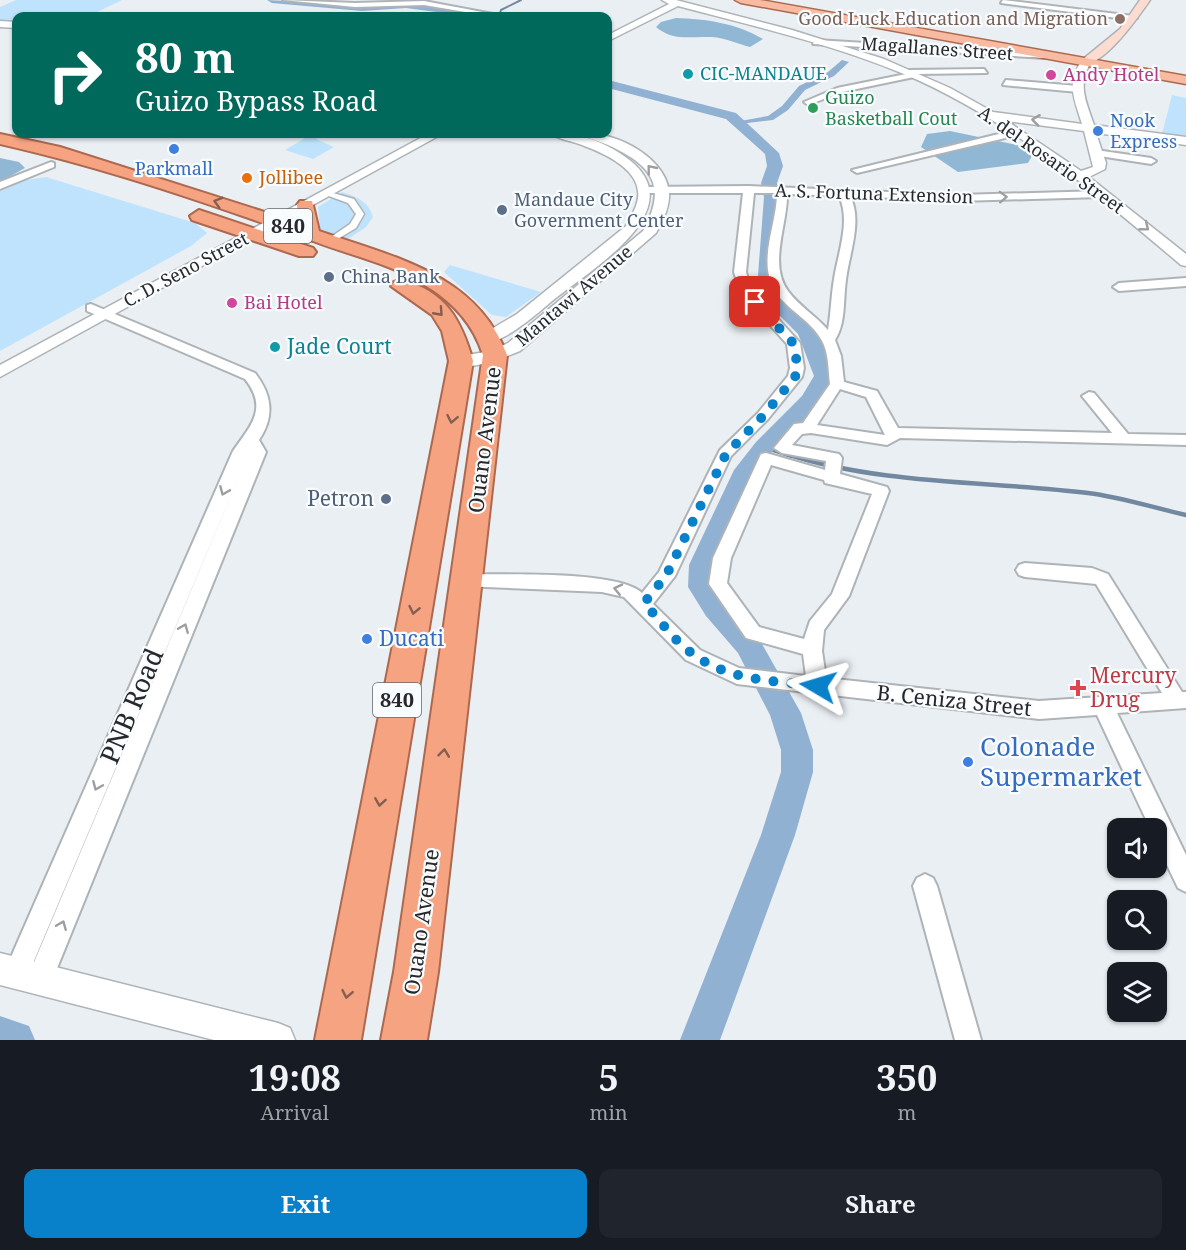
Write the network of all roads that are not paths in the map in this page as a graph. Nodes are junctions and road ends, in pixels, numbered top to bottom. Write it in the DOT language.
graph roads {
  1 [pos="286,0"];
  2 [pos="666,0"];
  3 [pos="741,0"];
  4 [pos="763,0"];
  5 [pos="1145,0"];
  6 [pos="358,2"];
  7 [pos="1003,2"];
  8 [pos="677,3"];
  9 [pos="1064,9"];
  10 [pos="438,12"];
  11 [pos="477,12"];
  12 [pos="1028,14"];
  13 [pos="1133,18"];
  14 [pos="612,36"];
  15 [pos="816,42"];
  16 [pos="1058,57"];
  17 [pos="1089,60"];
  18 [pos="984,71"];
  19 [pos="911,73"];
  20 [pos="1186,75"];
  21 [pos="1186,80"];
  22 [pos="1006,83"];
  23 [pos="1078,89"];
  24 [pos="808,102"];
  25 [pos="985,114"];
  26 [pos="1086,126"];
  27 [pos="1015,133"];
  28 [pos="408,138"];
  29 [pos="428,138"];
  30 [pos="575,138"];
  31 [pos="602,138"];
  32 [pos="0,140"];
  33 [pos="1186,141"];
  34 [pos="395,145"];
  35 [pos="408,149"];
  36 [pos="0,152"];
  37 [pos="1096,153"];
  38 [pos="1151,161"];
  39 [pos="51,165"];
  40 [pos="857,170"];
  41 [pos="1079,176"];
  42 [pos="0,186"];
  43 [pos="754,189"];
  44 [pos="645,190"];
  45 [pos="663,190"];
  46 [pos="779,190"];
  47 [pos="329,193"];
  48 [pos="843,193"];
  49 [pos="1102,194"];
  50 [pos="306,205"];
  51 [pos="250,233"];
  52 [pos="310,233"];
  53 [pos="331,241"];
  54 [pos="1186,262"];
  55 [pos="1186,282"];
  56 [pos="1119,287"];
  57 [pos="98,311"];
  58 [pos="829,340"];
  59 [pos="492,346"];
  60 [pos="0,358"];
  61 [pos="461,361"];
  62 [pos="0,372"];
  63 [pos="837,384"];
  64 [pos="1089,396"];
  65 [pos="806,430"];
  66 [pos="893,433"];
  67 [pos="1123,437"];
  68 [pos="1186,440"];
  69 [pos="832,472"];
  70 [pos="1024,570"];
  71 [pos="467,581"];
  72 [pos="644,603"];
  73 [pos="813,649"];
  74 [pos="818,686"];
  75 [pos="1182,700"];
  76 [pos="1103,706"];
  77 [pos="1186,880"];
  78 [pos="925,886"];
  79 [pos="19,974"];
  80 [pos="278,1040"];
  81 [pos="338,1040"];
  82 [pos="404,1040"];
  83 [pos="968,1040"];
  1 -- 6 [label="street"];
  2 -- 8 [label="street, A. del Rosario Street"];
  3 -- 16 [label="main road"];
  4 -- 17 [label="main road"];
  5 -- 13 [label="main road"];
  6 -- 10 [label="street"];
  6 -- 11 [label="street"];
  7 -- 9 [label="street"];
  8 -- 14 [label="street"];
  8 -- 15 [label="street, A. del Rosario Street"];
  9 -- 12 [label="street"];
  9 -- 13 [label="street"];
  13 -- 17 [label="main road"];
  15 -- 16 [label="street, Magallanes Street"];
  15 -- 19 [label="street, A. del Rosario Street"];
  16 -- 17 [label="main road"];
  17 -- 20 [label="main road"];
  17 -- 21 [label="main road"];
  17 -- 23 [label="street"];
  18 -- 19 [label="street"];
  19 -- 24 [label="street"];
  19 -- 25 [label="street, A. del Rosario Street"];
  22 -- 23 [label="street"];
  23 -- 26 [label="street"];
  26 -- 25 [label="street, one-way"];
  25 -- 27 [label="street, A. del Rosario Street"];
  26 -- 33 [label="street"];
  26 -- 37 [label="street"];
  27 -- 40 [label="street"];
  27 -- 41 [label="street, A. del Rosario Street"];
  28 -- 34 [label="street, C. D. Seno Street"];
  29 -- 35 [label="street, C. D. Seno Street"];
  30 -- 44 [label="street"];
  45 -- 31 [label="street, one-way"];
  51 -- 32 [label="highway, Ouano Avenue / 840, one-way"];
  34 -- 35 [label="street"];
  34 -- 51 [label="street, C. D. Seno Street"];
  35 -- 47 [label="street, C. D. Seno Street"];
  36 -- 39 [label="highway"];
  37 -- 38 [label="street"];
  37 -- 41 [label="street"];
  39 -- 42 [label="street"];
  39 -- 51 [label="highway"];
  41 -- 49 [label="street, A. del Rosario Street"];
  43 -- 45 [label="street, A. S. Fortuna Extension"];
  43 -- 46 [label="street, A. S. Fortuna Extension"];
  43 -- 72 [label="street"];
  44 -- 45 [label="street, A. S. Fortuna Extension"];
  44 -- 59 [label="street, Mantawi Avenue"];
  45 -- 59 [label="street, Mantawi Avenue"];
  46 -- 48 [label="street, A. S. Fortuna Extension"];
  46 -- 58 [label="street"];
  47 -- 50 [label="street, C. D. Seno Street"];
  47 -- 53 [label="street"];
  48 -- 49 [label="street, A. S. Fortuna Extension, one-way"];
  48 -- 58 [label="street"];
  49 -- 54 [label="street, A. del Rosario Street, one-way"];
  50 -- 51 [label="street, C. D. Seno Street"];
  50 -- 52 [label="highway"];
  51 -- 52 [label="highway, Ouano Avenue / 840"];
  51 -- 57 [label="street, C. D. Seno Street"];
  51 -- 61 [label="highway, Ouano Avenue / 840, one-way"];
  52 -- 53 [label="highway, Ouano Avenue / 840"];
  53 -- 59 [label="highway, Ouano Avenue / 840"];
  55 -- 56 [label="street"];
  57 -- 60 [label="street, C. D. Seno Street"];
  57 -- 62 [label="street, C. D. Seno Street"];
  57 -- 79 [label="street, PNB Road"];
  58 -- 63 [label="street"];
  59 -- 61 [label="street, Mantawi Avenue"];
  59 -- 71 [label="highway, Ouano Avenue / 840"];
  61 -- 81 [label="highway, Ouano Avenue / 840, one-way"];
  63 -- 65 [label="street"];
  63 -- 66 [label="street"];
  64 -- 67 [label="street"];
  65 -- 66 [label="street"];
  65 -- 69 [label="street"];
  66 -- 67 [label="street"];
  67 -- 68 [label="street"];
  69 -- 73 [label="street"];
  69 -- 73 [label="street"];
  70 -- 75 [label="street"];
  72 -- 71 [label="street, B. Ceniza Street, one-way"];
  82 -- 71 [label="highway, Ouano Avenue / 840, one-way"];
  72 -- 74 [label="street, B. Ceniza Street"];
  73 -- 74 [label="street"];
  74 -- 76 [label="street, B. Ceniza Street"];
  75 -- 76 [label="street, B. Ceniza Street"];
  76 -- 77 [label="street"];
  78 -- 83 [label="street"];
  79 -- 80 [label="street"];
}
